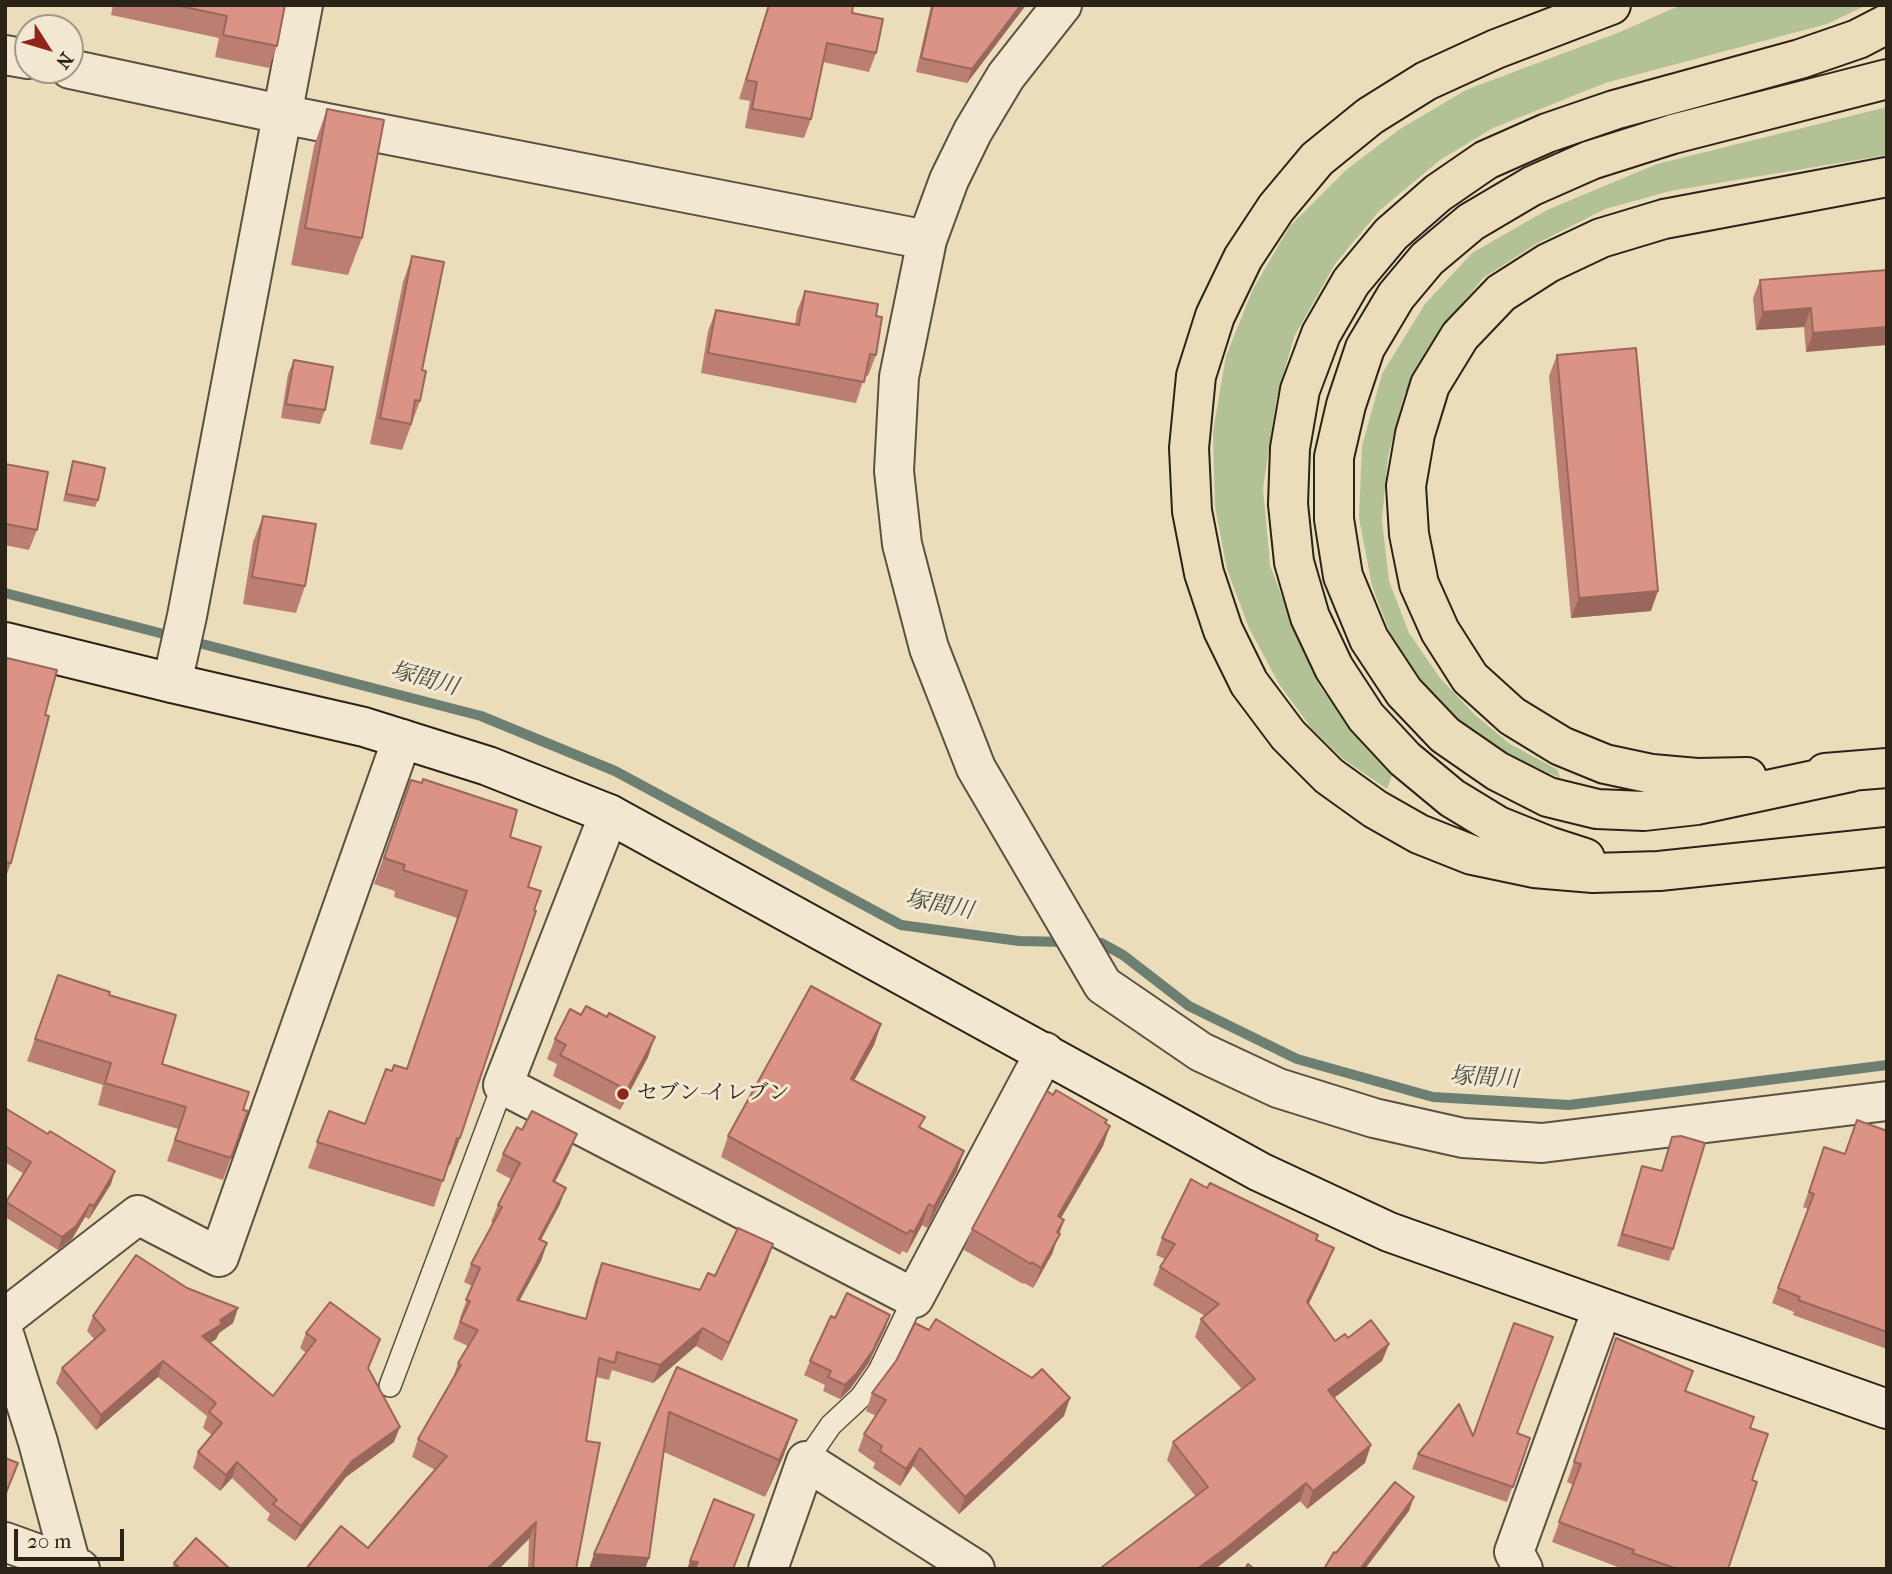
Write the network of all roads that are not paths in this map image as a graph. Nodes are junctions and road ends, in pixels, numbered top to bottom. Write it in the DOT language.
graph roads {
  1 [pos="303,5"];
  2 [pos="1062,5"];
  3 [pos="1611,5"];
  4 [pos="1887,24"];
  5 [pos="84,72"];
  6 [pos="1887,79"];
  7 [pos="281,114"];
  8 [pos="1887,177"];
  9 [pos="927,240"];
  10 [pos="5,642"];
  11 [pos="176,669"];
  12 [pos="402,739"];
  13 [pos="1869,770"];
  14 [pos="609,814"];
  15 [pos="1887,847"];
  16 [pos="1659,872"];
  17 [pos="1045,1052"];
  18 [pos="503,1085"];
  19 [pos="1887,1101"];
  20 [pos="914,1298"];
  21 [pos="1602,1309"];
  22 [pos="5,1318"];
  23 [pos="5,1338"];
  24 [pos="390,1386"];
  25 [pos="1887,1409"];
  26 [pos="806,1461"];
  27 [pos="5,1542"];
  28 [pos="74,1568"];
  29 [pos="768,1569"];
  30 [pos="975,1569"];
  31 [pos="1523,1569"];
  1 -- 7 [label="street"];
  2 -- 9 [label="street"];
  3 -- 16 [label="highway"];
  4 -- 16 [label="highway"];
  5 -- 7 [label="street"];
  6 -- 13 [label="highway"];
  7 -- 9 [label="street"];
  7 -- 11 [label="street"];
  8 -- 13 [label="highway"];
  9 -- 19 [label="street"];
  10 -- 11 [label="street"];
  11 -- 12 [label="street"];
  12 -- 14 [label="street"];
  12 -- 22 [label="street"];
  14 -- 17 [label="street"];
  14 -- 18 [label="street"];
  15 -- 16 [label="highway"];
  17 -- 20 [label="street"];
  17 -- 21 [label="street"];
  18 -- 20 [label="street"];
  18 -- 24 [label="lane"];
  20 -- 26 [label="lane"];
  21 -- 25 [label="street"];
  21 -- 31 [label="street"];
  23 -- 28 [label="street"];
  26 -- 29 [label="street"];
  26 -- 30 [label="street"];
  27 -- 28 [label="street"];
}
